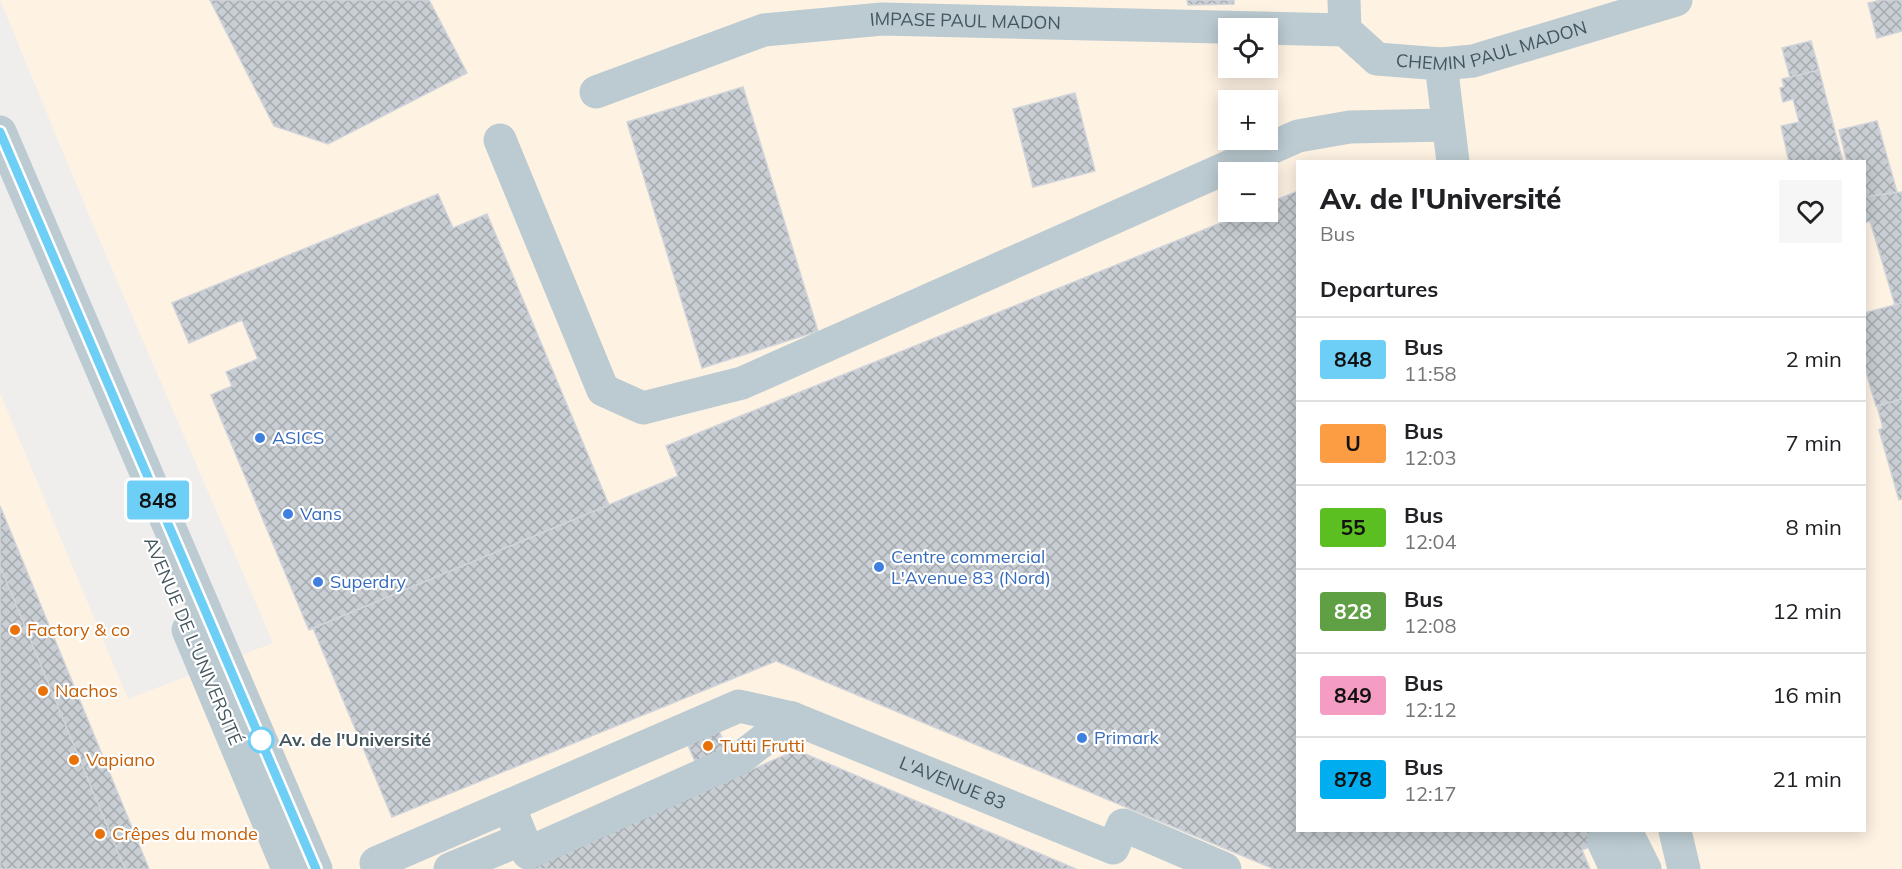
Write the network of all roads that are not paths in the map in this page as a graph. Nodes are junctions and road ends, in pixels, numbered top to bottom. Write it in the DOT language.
graph roads {
  1 [pos="1676,0"];
  2 [pos="1345,15"];
  3 [pos="1441,64"];
  4 [pos="596,92"];
  5 [pos="1447,125"];
  6 [pos="0,132"];
  7 [pos="500,140"];
  8 [pos="1453,160"];
  9 [pos="0,180"];
  10 [pos="792,718"];
  11 [pos="620,757"];
  12 [pos="639,804"];
  13 [pos="509,806"];
  14 [pos="1675,832"];
  15 [pos="522,839"];
  16 [pos="1615,847"];
  17 [pos="1110,858"];
  18 [pos="288,869"];
  19 [pos="316,869"];
  20 [pos="379,869"];
  21 [pos="450,869"];
  22 [pos="1225,869"];
  23 [pos="1645,869"];
  24 [pos="1684,869"];
  1 -- 3 [label="street, CHEMIN PAUL MADON"];
  2 -- 3 [label="street, CHEMIN PAUL MADON"];
  2 -- 4 [label="street, IMPASE PAUL MADON"];
  3 -- 5 [label="street"];
  5 -- 7 [label="street"];
  5 -- 8 [label="street"];
  6 -- 19 [label="street, AVENUE DE L'UNIVERSITÉ"];
  9 -- 18 [label="street, AVENUE DE L'UNIVERSITÉ"];
  10 -- 11 [label="street, L'AVENUE 83"];
  10 -- 12 [label="street"];
  10 -- 17 [label="street, L'AVENUE 83"];
  11 -- 12 [label="street"];
  11 -- 13 [label="street, L'AVENUE 83"];
  12 -- 15 [label="street"];
  13 -- 15 [label="street"];
  13 -- 20 [label="street, L'AVENUE 83"];
  14 -- 24 [label="street"];
  15 -- 21 [label="street"];
  16 -- 23 [label="street"];
  17 -- 22 [label="street, L'AVENUE 83"];
}
